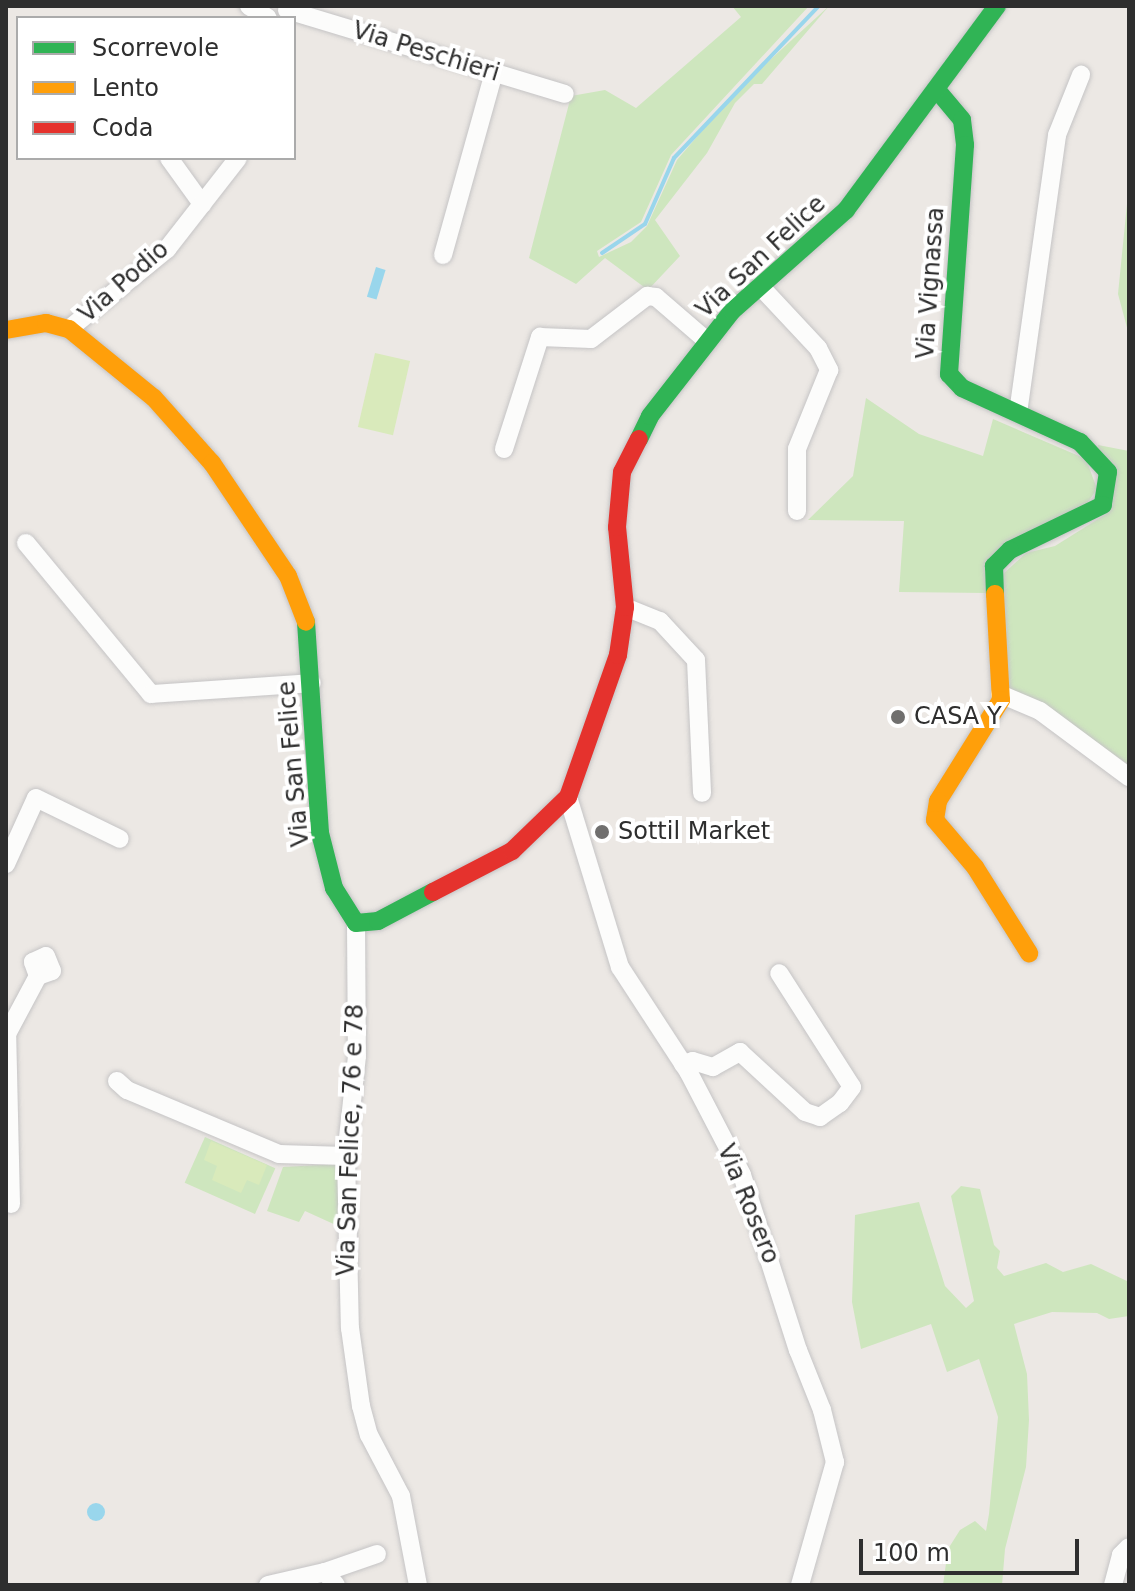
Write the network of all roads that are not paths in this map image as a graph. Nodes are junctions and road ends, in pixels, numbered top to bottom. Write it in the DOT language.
graph roads {
  1 [pos="997,6"];
  2 [pos="287,11"];
  3 [pos="494,72"];
  4 [pos="1081,75"];
  5 [pos="937,90"];
  6 [pos="565,94"];
  7 [pos="170,160"];
  8 [pos="236,160"];
  9 [pos="202,204"];
  10 [pos="443,255"];
  11 [pos="760,286"];
  12 [pos="69,329"];
  13 [pos="6,330"];
  14 [pos="707,341"];
  15 [pos="1018,413"];
  16 [pos="504,449"];
  17 [pos="797,511"];
  18 [pos="26,543"];
  19 [pos="625,607"];
  20 [pos="312,683"];
  21 [pos="1000,694"];
  22 [pos="1129,777"];
  23 [pos="702,793"];
  24 [pos="568,797"];
  25 [pos="120,839"];
  26 [pos="6,864"];
  27 [pos="356,923"];
  28 [pos="1029,953"];
  29 [pos="779,973"];
  30 [pos="38,976"];
  31 [pos="7,1034"];
  32 [pos="683,1064"];
  33 [pos="117,1081"];
  34 [pos="346,1156"];
  35 [pos="11,1204"];
  36 [pos="1129,1547"];
  37 [pos="394,1549"];
  38 [pos="330,1578"];
  39 [pos="268,1585"];
  40 [pos="418,1585"];
  41 [pos="800,1585"];
  42 [pos="1113,1585"];
  1 -- 5 [label="street, Via San Felice"];
  2 -- 3 [label="street, Via Peschieri"];
  3 -- 6 [label="street, Via Peschieri"];
  3 -- 10 [label="street"];
  4 -- 15 [label="street"];
  5 -- 11 [label="street, Via San Felice"];
  5 -- 15 [label="street, Via Vignassa"];
  7 -- 9 [label="street"];
  8 -- 9 [label="street, Via Podio"];
  9 -- 12 [label="street, Via Podio"];
  11 -- 14 [label="street, Via San Felice"];
  11 -- 17 [label="street"];
  12 -- 13 [label="street"];
  12 -- 20 [label="street, Via San Felice"];
  14 -- 16 [label="street"];
  14 -- 19 [label="street, Via San Felice"];
  15 -- 21 [label="street, Via Vignassa"];
  18 -- 20 [label="street"];
  19 -- 23 [label="street"];
  19 -- 24 [label="street, Via San Felice"];
  20 -- 27 [label="street, Via San Felice"];
  21 -- 22 [label="street"];
  21 -- 28 [label="street, Via Vignassa"];
  24 -- 27 [label="street, Via San Felice"];
  24 -- 32 [label="street, Via Rosero"];
  25 -- 26 [label="street"];
  27 -- 34 [label="street, Via San Felice, 76 e 78"];
  29 -- 32 [label="street"];
  30 -- 31 [label="street"];
  31 -- 35 [label="street"];
  32 -- 41 [label="street, Via Rosero"];
  33 -- 34 [label="street"];
  34 -- 37 [label="street, Via San Felice, 76 e 78"];
  36 -- 42 [label="street"];
  37 -- 38 [label="street"];
  37 -- 40 [label="street, Via San Felice, 76 e 78"];
  38 -- 39 [label="street"];
}
